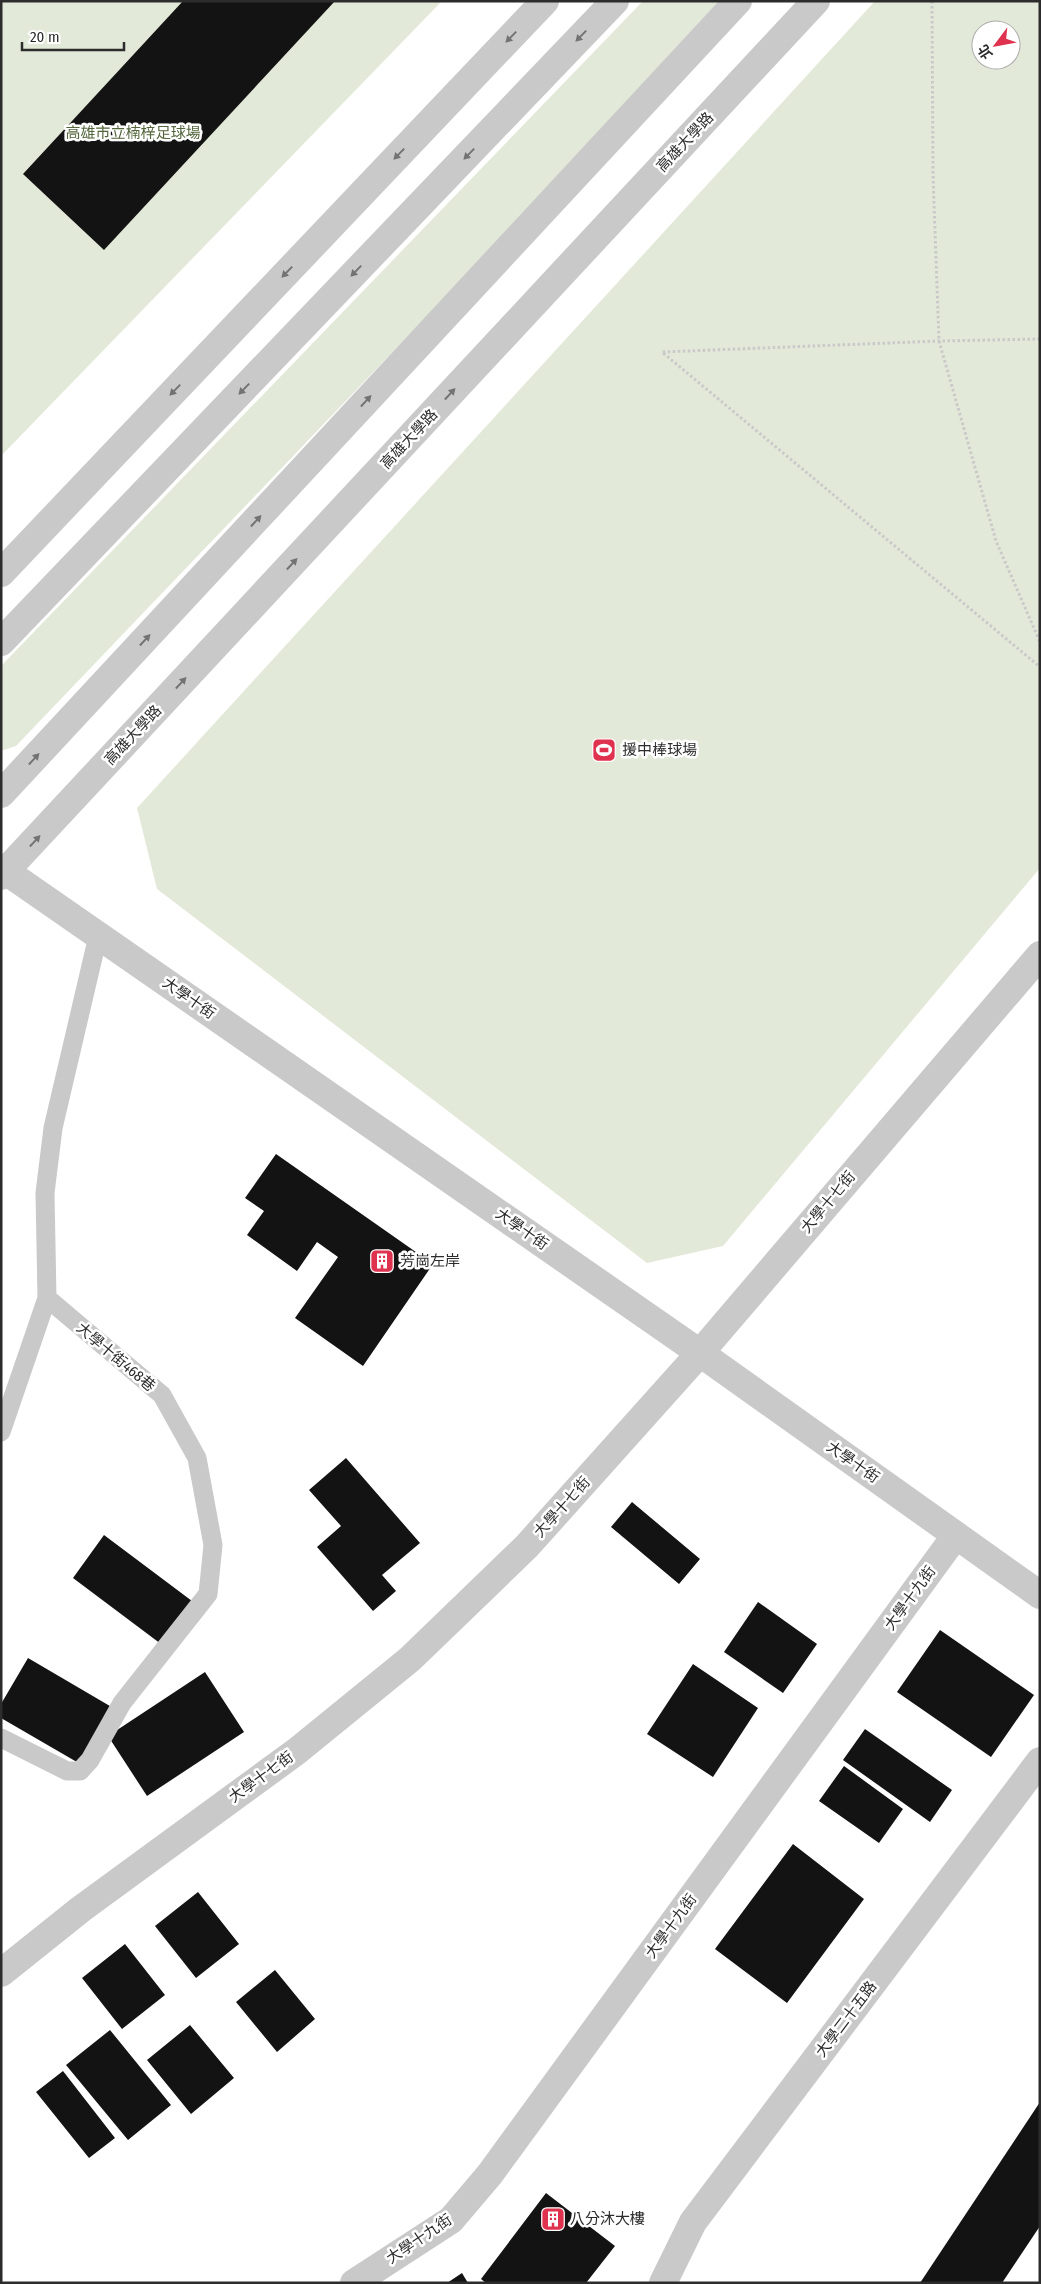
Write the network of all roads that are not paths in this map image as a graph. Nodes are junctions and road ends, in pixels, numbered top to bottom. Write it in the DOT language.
graph roads {
  1 [pos="545,1"];
  2 [pos="615,1"];
  3 [pos="738,1"];
  4 [pos="816,1"];
  5 [pos="1,573"];
  6 [pos="1,642"];
  7 [pos="1,794"];
  8 [pos="3,872"];
  9 [pos="98,936"];
  10 [pos="1040,955"];
  11 [pos="47,1298"];
  12 [pos="700,1353"];
  13 [pos="1,1432"];
  14 [pos="956,1535"];
  15 [pos="1040,1595"];
  16 [pos="1,1738"];
  17 [pos="1040,1761"];
  18 [pos="1,1973"];
  19 [pos="354,2283"];
  20 [pos="663,2283"];
  1 -- 5 [label="street, one-way"];
  2 -- 6 [label="street, one-way"];
  7 -- 3 [label="street, one-way"];
  8 -- 4 [label="street, 高雄大學路, one-way"];
  8 -- 9 [label="street, 大學十街"];
  9 -- 11 [label="lane"];
  9 -- 12 [label="street, 大學十街"];
  10 -- 12 [label="street, 大學十七街"];
  11 -- 13 [label="lane"];
  11 -- 16 [label="lane, 大學十街468巷"];
  12 -- 14 [label="street, 大學十街"];
  12 -- 18 [label="street, 大學十七街"];
  14 -- 15 [label="street, 大學十街"];
  14 -- 19 [label="street, 大學十九街"];
  17 -- 20 [label="street, 大學二十五路"];
}
